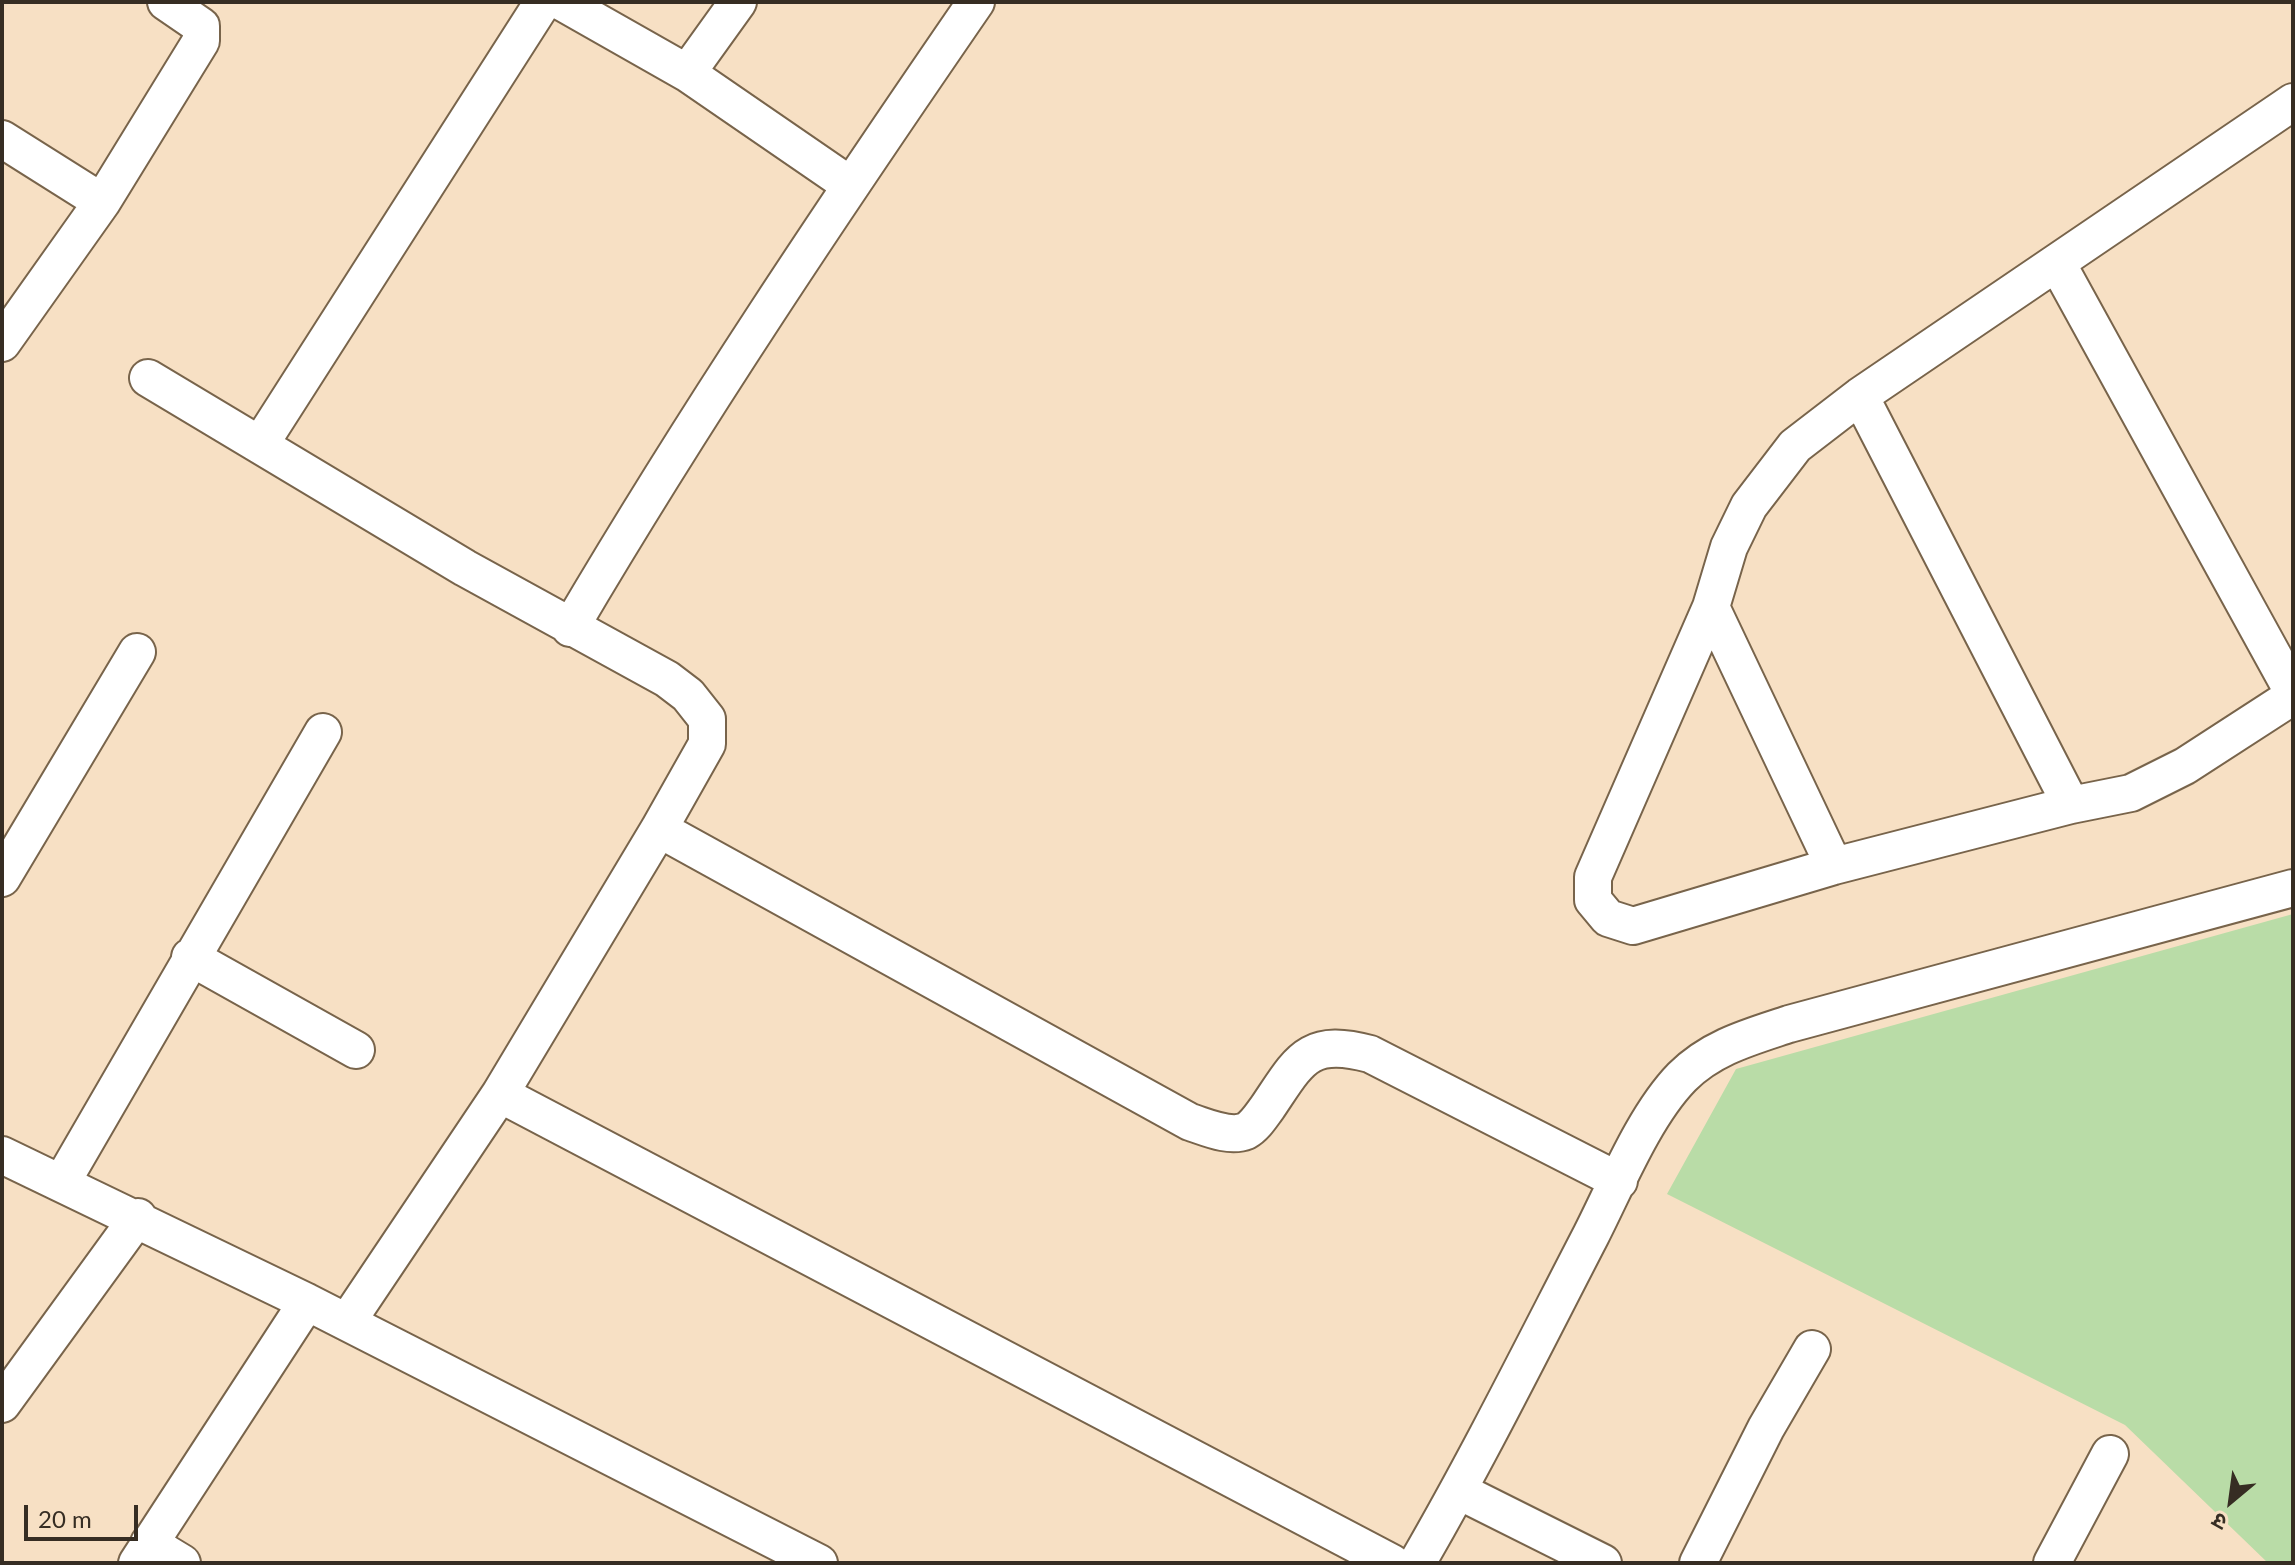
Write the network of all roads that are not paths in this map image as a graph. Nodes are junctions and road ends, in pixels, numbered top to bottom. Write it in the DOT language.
graph roads {
  1 [pos="166,2"];
  2 [pos="543,2"];
  3 [pos="562,2"];
  4 [pos="738,2"];
  5 [pos="976,2"];
  6 [pos="687,73"];
  7 [pos="2293,102"];
  8 [pos="2,139"];
  9 [pos="850,185"];
  10 [pos="102,202"];
  11 [pos="2057,263"];
  12 [pos="2,343"];
  13 [pos="148,378"];
  14 [pos="1860,396"];
  15 [pos="261,443"];
  16 [pos="1711,607"];
  17 [pos="570,628"];
  18 [pos="137,652"];
  19 [pos="2293,694"];
  20 [pos="323,732"];
  21 [pos="2071,805"];
  22 [pos="659,829"];
  23 [pos="1834,866"];
  24 [pos="2,878"];
  25 [pos="2293,888"];
  26 [pos="190,957"];
  27 [pos="356,1050"];
  28 [pos="500,1094"];
  29 [pos="2,1155"];
  30 [pos="1619,1181"];
  31 [pos="62,1182"];
  32 [pos="138,1217"];
  33 [pos="307,1302"];
  34 [pos="347,1322"];
  35 [pos="1812,1349"];
  36 [pos="2,1404"];
  37 [pos="2110,1454"];
  38 [pos="1459,1491"];
  39 [pos="143,1553"];
  40 [pos="182,1563"];
  41 [pos="819,1563"];
  42 [pos="1392,1563"];
  43 [pos="1417,1563"];
  44 [pos="1603,1563"];
  45 [pos="1698,1563"];
  46 [pos="2052,1563"];
  1 -- 10 [label="street"];
  2 -- 15 [label="street"];
  3 -- 6 [label="street"];
  4 -- 6 [label="street"];
  5 -- 9 [label="street"];
  6 -- 9 [label="street"];
  7 -- 11 [label="street"];
  8 -- 10 [label="street"];
  9 -- 17 [label="street"];
  10 -- 12 [label="street"];
  11 -- 14 [label="street"];
  11 -- 19 [label="street"];
  13 -- 15 [label="street"];
  14 -- 16 [label="street"];
  14 -- 21 [label="street"];
  15 -- 17 [label="street"];
  16 -- 23 [label="street"];
  16 -- 23 [label="street"];
  17 -- 22 [label="street"];
  18 -- 24 [label="street"];
  19 -- 21 [label="street"];
  20 -- 26 [label="street"];
  21 -- 23 [label="street"];
  22 -- 28 [label="street"];
  22 -- 30 [label="street"];
  25 -- 30 [label="street"];
  26 -- 27 [label="street"];
  26 -- 31 [label="street"];
  28 -- 34 [label="street"];
  28 -- 42 [label="street"];
  29 -- 31 [label="street"];
  30 -- 38 [label="street"];
  31 -- 32 [label="street"];
  32 -- 33 [label="street"];
  32 -- 36 [label="street"];
  33 -- 34 [label="street"];
  33 -- 39 [label="street"];
  34 -- 41 [label="street"];
  35 -- 45 [label="street"];
  37 -- 46 [label="street"];
  38 -- 43 [label="street"];
  38 -- 44 [label="street"];
  39 -- 40 [label="street"];
}
